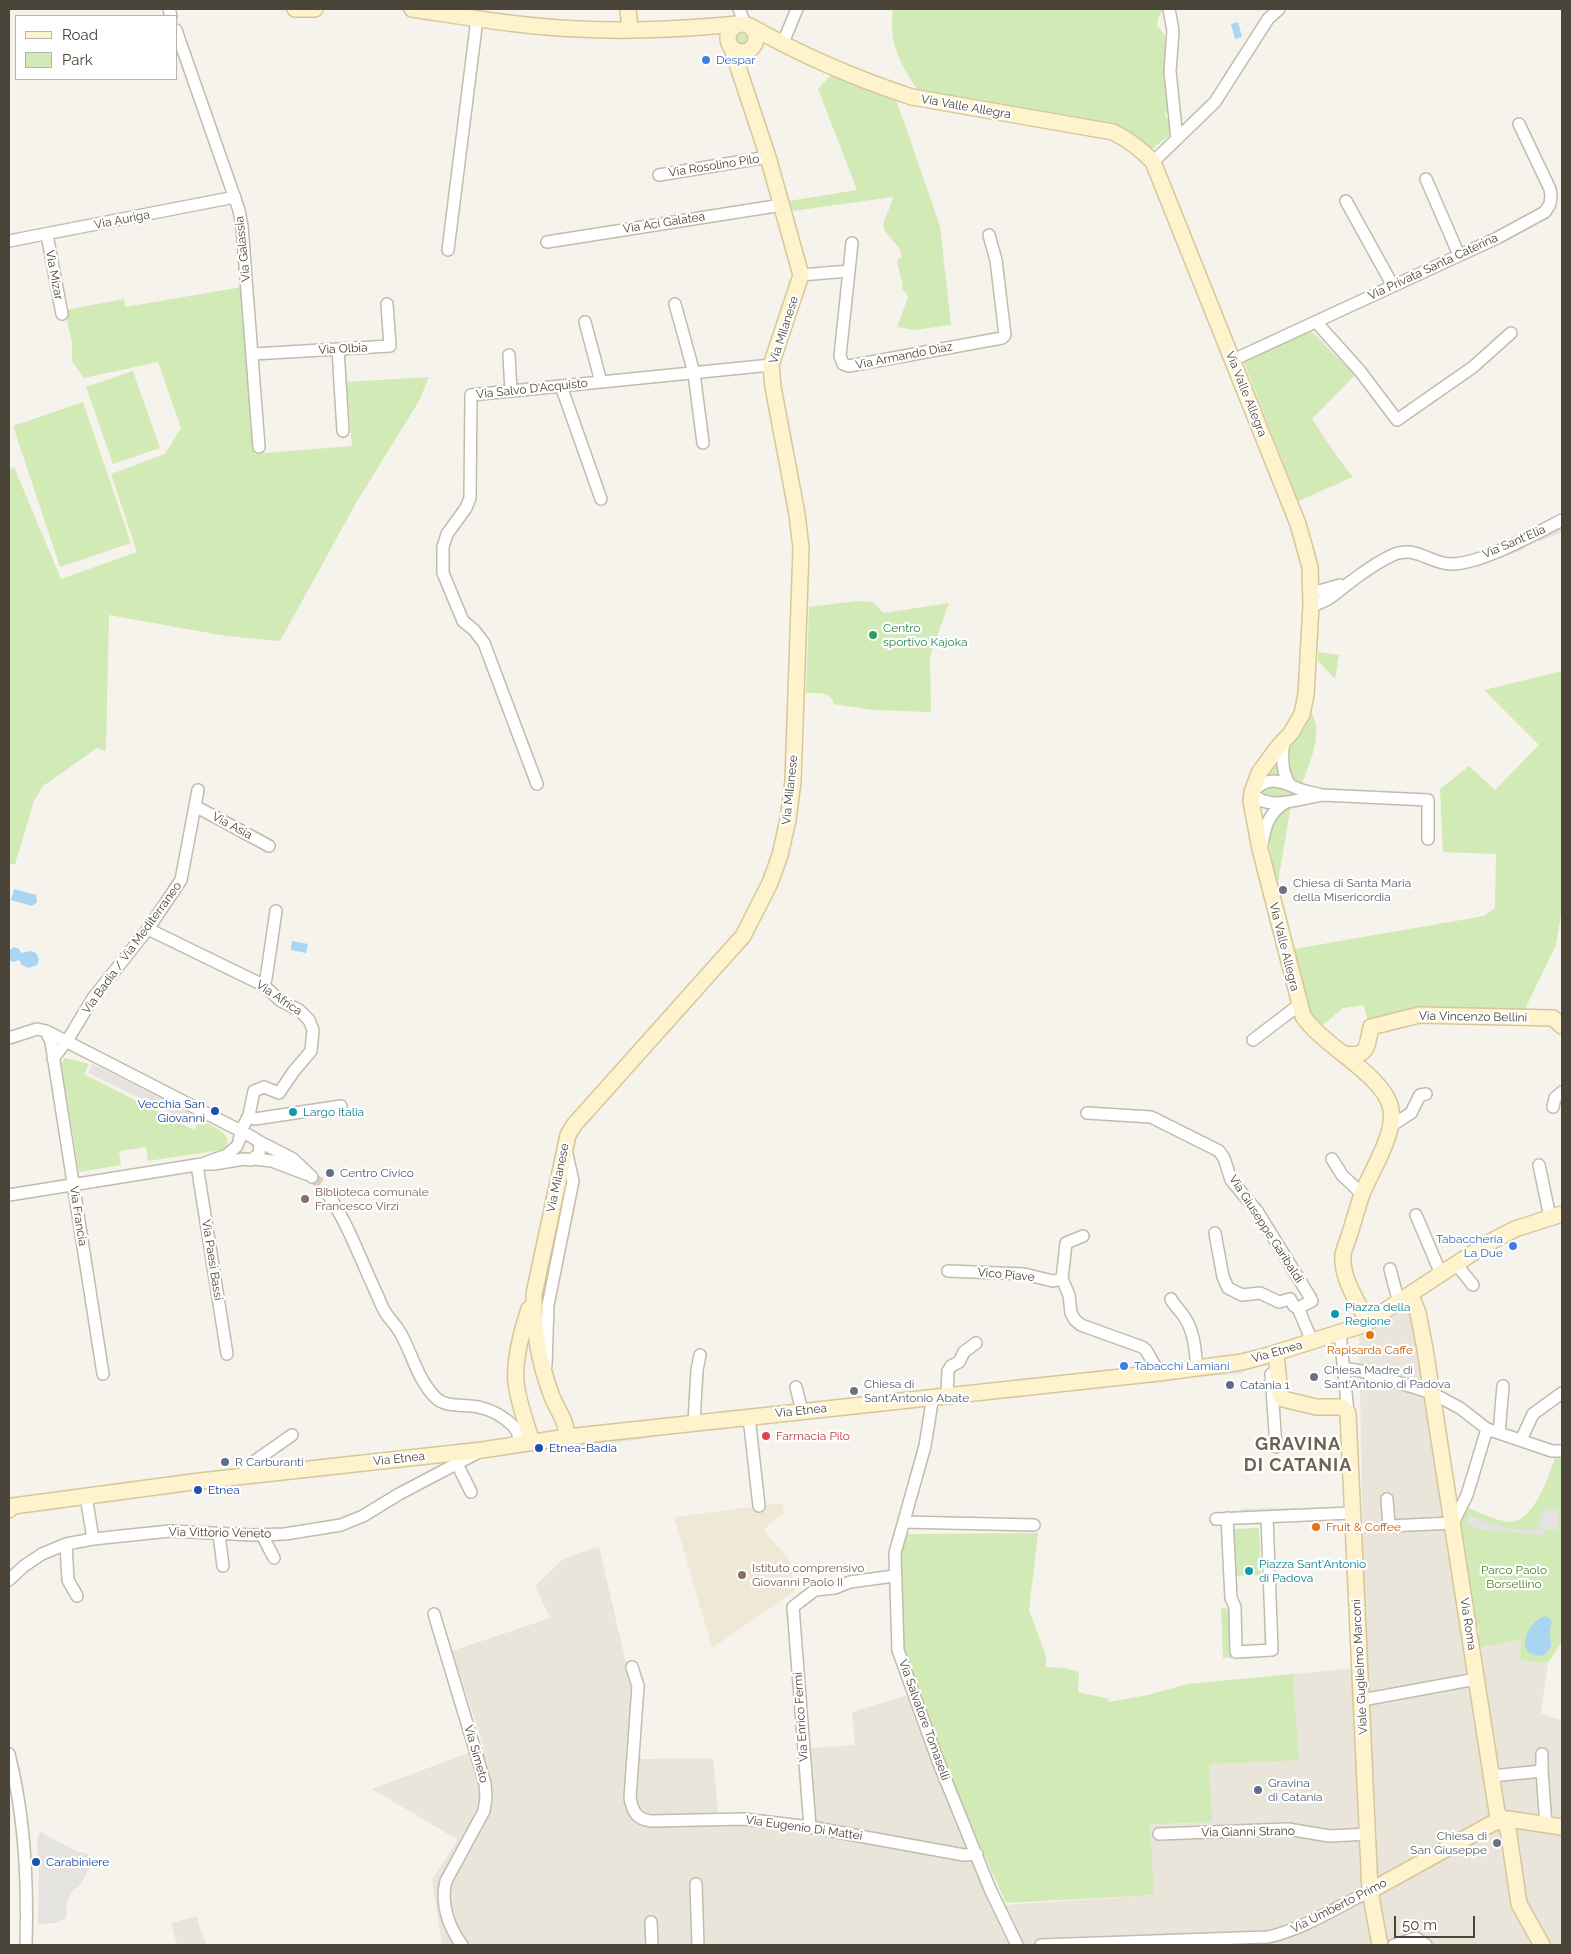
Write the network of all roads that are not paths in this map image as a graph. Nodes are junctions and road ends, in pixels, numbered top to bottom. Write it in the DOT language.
graph roads {
  1 [pos="295,9"];
  2 [pos="315,9"];
  3 [pos="412,9"];
  4 [pos="628,9"];
  5 [pos="739,9"];
  6 [pos="797,9"];
  7 [pos="1170,9"];
  8 [pos="1279,9"];
  9 [pos="478,19"];
  10 [pos="744,25"];
  11 [pos="691,29"];
  12 [pos="630,30"];
  13 [pos="178,36"];
  14 [pos="730,45"];
  15 [pos="782,45"];
  16 [pos="749,50"];
  17 [pos="742,74"];
  18 [pos="1520,124"];
  19 [pos="1177,139"];
  20 [pos="768,157"];
  21 [pos="1153,162"];
  22 [pos="659,174"];
  23 [pos="1426,179"];
  24 [pos="234,197"];
  25 [pos="1346,201"];
  26 [pos="782,205"];
  27 [pos="47,235"];
  28 [pos="989,235"];
  29 [pos="9,242"];
  30 [pos="547,242"];
  31 [pos="852,243"];
  32 [pos="448,250"];
  33 [pos="1459,255"];
  34 [pos="849,270"];
  35 [pos="801,275"];
  36 [pos="1394,286"];
  37 [pos="387,304"];
  38 [pos="675,304"];
  39 [pos="62,314"];
  40 [pos="585,322"];
  41 [pos="1316,322"];
  42 [pos="1511,333"];
  43 [pos="338,348"];
  44 [pos="253,354"];
  45 [pos="509,355"];
  46 [pos="1232,360"];
  47 [pos="771,364"];
  48 [pos="694,373"];
  49 [pos="601,382"];
  50 [pos="561,386"];
  51 [pos="511,391"];
  52 [pos="343,431"];
  53 [pos="703,443"];
  54 [pos="260,447"];
  55 [pos="601,499"];
  56 [pos="1562,520"];
  57 [pos="1311,598"];
  58 [pos="1284,740"];
  59 [pos="537,784"];
  60 [pos="1290,784"];
  61 [pos="198,790"];
  62 [pos="1252,792"];
  63 [pos="1322,795"];
  64 [pos="1286,802"];
  65 [pos="195,806"];
  66 [pos="1428,839"];
  67 [pos="269,846"];
  68 [pos="1261,856"];
  69 [pos="276,911"];
  70 [pos="148,929"];
  71 [pos="263,985"];
  72 [pos="1299,1005"];
  73 [pos="1562,1026"];
  74 [pos="46,1031"];
  75 [pos="9,1038"];
  76 [pos="1253,1040"];
  77 [pos="66,1042"];
  78 [pos="1367,1047"];
  79 [pos="1344,1054"];
  80 [pos="53,1059"];
  81 [pos="1376,1083"];
  82 [pos="1562,1092"];
  83 [pos="1426,1094"];
  84 [pos="341,1106"];
  85 [pos="1553,1107"];
  86 [pos="1087,1113"];
  87 [pos="249,1115"];
  88 [pos="1391,1126"];
  89 [pos="245,1139"];
  90 [pos="565,1146"];
  91 [pos="249,1159"];
  92 [pos="1332,1159"];
  93 [pos="200,1164"];
  94 [pos="1539,1165"];
  95 [pos="73,1184"];
  96 [pos="9,1194"];
  97 [pos="1362,1194"];
  98 [pos="329,1196"];
  99 [pos="1416,1216"];
  100 [pos="1558,1218"];
  101 [pos="1215,1233"];
  102 [pos="1083,1236"];
  103 [pos="1456,1264"];
  104 [pos="1390,1269"];
  105 [pos="948,1271"];
  106 [pos="1441,1274"];
  107 [pos="1062,1279"];
  108 [pos="1473,1285"];
  109 [pos="534,1294"];
  110 [pos="1172,1299"];
  111 [pos="1405,1299"];
  112 [pos="1298,1308"];
  113 [pos="1368,1322"];
  114 [pos="1340,1333"];
  115 [pos="1312,1341"];
  116 [pos="976,1343"];
  117 [pos="227,1354"];
  118 [pos="1272,1354"];
  119 [pos="700,1355"];
  120 [pos="1197,1368"];
  121 [pos="1343,1368"];
  122 [pos="1159,1373"];
  123 [pos="103,1374"];
  124 [pos="546,1377"];
  125 [pos="1503,1386"];
  126 [pos="796,1387"];
  127 [pos="1432,1393"];
  128 [pos="1562,1393"];
  129 [pos="940,1395"];
  130 [pos="802,1411"];
  131 [pos="1348,1413"];
  132 [pos="749,1417"];
  133 [pos="694,1422"];
  134 [pos="1493,1431"];
  135 [pos="523,1434"];
  136 [pos="292,1436"];
  137 [pos="567,1437"];
  138 [pos="1521,1440"];
  139 [pos="1276,1447"];
  140 [pos="482,1450"];
  141 [pos="1562,1451"];
  142 [pos="458,1464"];
  143 [pos="246,1476"];
  144 [pos="471,1492"];
  145 [pos="86,1496"];
  146 [pos="1387,1499"];
  147 [pos="10,1503"];
  148 [pos="759,1506"];
  149 [pos="1455,1507"];
  150 [pos="1352,1513"];
  151 [pos="1267,1517"];
  152 [pos="904,1522"];
  153 [pos="1453,1523"];
  154 [pos="1034,1525"];
  155 [pos="219,1534"];
  156 [pos="262,1535"];
  157 [pos="93,1539"];
  158 [pos="66,1544"];
  159 [pos="274,1558"];
  160 [pos="223,1566"];
  161 [pos="894,1576"];
  162 [pos="9,1580"];
  163 [pos="77,1596"];
  164 [pos="434,1614"];
  165 [pos="632,1667"];
  166 [pos="1476,1678"];
  167 [pos="1362,1700"];
  168 [pos="9,1754"];
  169 [pos="1542,1754"];
  170 [pos="1542,1771"];
  171 [pos="1491,1776"];
  172 [pos="1503,1821"];
  173 [pos="1546,1825"];
  174 [pos="810,1827"];
  175 [pos="1562,1827"];
  176 [pos="1158,1834"];
  177 [pos="1368,1834"];
  178 [pos="977,1854"];
  179 [pos="696,1884"];
  180 [pos="1370,1891"];
  181 [pos="651,1922"];
  182 [pos="1222,1942"];
  183 [pos="1245,1943"];
  184 [pos="1114,1944"];
  185 [pos="26,1945"];
  186 [pos="462,1945"];
  187 [pos="652,1945"];
  188 [pos="698,1945"];
  189 [pos="1017,1945"];
  190 [pos="1041,1945"];
  191 [pos="1380,1945"];
  192 [pos="1394,1945"];
  193 [pos="1426,1945"];
  194 [pos="1542,1945"];
  1 -- 2 [label="main road"];
  3 -- 9 [label="main road"];
  4 -- 12 [label="main road"];
  5 -- 10 [label="street"];
  6 -- 15 [label="street"];
  7 -- 19 [label="street"];
  8 -- 19 [label="street"];
  9 -- 12 [label="main road"];
  9 -- 32 [label="street"];
  10 -- 11 [label="main road"];
  10 -- 14 [label="main road"];
  10 -- 15 [label="main road, Via Valle Allegra"];
  10 -- 16 [label="main road"];
  11 -- 12 [label="main road"];
  11 -- 14 [label="main road"];
  13 -- 24 [label="street, Via Galassia"];
  14 -- 16 [label="main road"];
  14 -- 17 [label="main road"];
  15 -- 16 [label="main road"];
  15 -- 21 [label="main road, Via Valle Allegra"];
  16 -- 17 [label="main road"];
  17 -- 20 [label="main road"];
  18 -- 33 [label="street, Via Privata Santa Caterina"];
  19 -- 21 [label="street"];
  20 -- 22 [label="street, Via Rosolino Pilo"];
  20 -- 26 [label="main road"];
  21 -- 46 [label="main road, Via Valle Allegra"];
  23 -- 33 [label="street"];
  24 -- 27 [label="street, Via Auriga"];
  24 -- 44 [label="street, Via Galassia"];
  25 -- 36 [label="street"];
  26 -- 30 [label="street, Via Aci Galatea"];
  26 -- 35 [label="main road"];
  27 -- 29 [label="street, Via Auriga"];
  27 -- 39 [label="street, Via Mizar"];
  28 -- 34 [label="street, Via Armando Diaz"];
  31 -- 34 [label="street"];
  33 -- 36 [label="street, Via Privata Santa Caterina"];
  34 -- 35 [label="street"];
  35 -- 47 [label="main road, Via Milanese"];
  36 -- 41 [label="street, Via Privata Santa Caterina"];
  37 -- 43 [label="street, Via Olbia"];
  38 -- 48 [label="street"];
  40 -- 49 [label="street"];
  41 -- 42 [label="street"];
  41 -- 46 [label="street, Via Privata Santa Caterina"];
  43 -- 44 [label="street, Via Olbia"];
  43 -- 52 [label="street"];
  44 -- 54 [label="street, Via Galassia"];
  45 -- 51 [label="street"];
  46 -- 57 [label="main road, Via Valle Allegra"];
  47 -- 48 [label="street, Via Salvo D'Acquisto"];
  47 -- 90 [label="main road, Via Milanese"];
  48 -- 49 [label="street, Via Salvo D'Acquisto"];
  48 -- 53 [label="street"];
  49 -- 50 [label="street, Via Salvo D'Acquisto"];
  50 -- 51 [label="street, Via Salvo D'Acquisto"];
  50 -- 55 [label="street"];
  51 -- 59 [label="street, Via Salvo D'Acquisto"];
  56 -- 57 [label="street, Via Sant'Elia"];
  57 -- 58 [label="main road, Via Valle Allegra"];
  58 -- 60 [label="street"];
  58 -- 62 [label="main road, Via Valle Allegra"];
  60 -- 62 [label="street"];
  60 -- 63 [label="street"];
  61 -- 65 [label="street, Via Badia / Via Mediterraneo"];
  62 -- 64 [label="street"];
  62 -- 68 [label="main road, Via Valle Allegra"];
  63 -- 64 [label="street"];
  63 -- 66 [label="street"];
  64 -- 68 [label="street"];
  65 -- 67 [label="street, Via Asia"];
  65 -- 70 [label="street, Via Badia / Via Mediterraneo"];
  68 -- 72 [label="main road, Via Valle Allegra"];
  69 -- 71 [label="street"];
  70 -- 71 [label="street, Via Africa"];
  70 -- 77 [label="street, Via Badia / Via Mediterraneo"];
  71 -- 87 [label="street, Via Africa"];
  72 -- 76 [label="street"];
  72 -- 79 [label="main road, Via Valle Allegra"];
  73 -- 78 [label="main road, Via Vincenzo Bellini"];
  74 -- 75 [label="street"];
  74 -- 77 [label="street"];
  74 -- 80 [label="street, Via Francia"];
  77 -- 80 [label="street, Via Badia / Via Mediterraneo"];
  77 -- 89 [label="street"];
  78 -- 79 [label="main road"];
  78 -- 81 [label="main road"];
  79 -- 81 [label="main road, Via Valle Allegra"];
  80 -- 95 [label="street, Via Francia"];
  81 -- 88 [label="main road"];
  82 -- 85 [label="street"];
  83 -- 88 [label="street"];
  84 -- 87 [label="street"];
  86 -- 112 [label="street, Via Giuseppe Garibaldi"];
  87 -- 89 [label="street"];
  88 -- 97 [label="main road"];
  89 -- 91 [label="street"];
  89 -- 91 [label="street"];
  89 -- 91 [label="street"];
  89 -- 93 [label="street"];
  90 -- 109 [label="main road, Via Milanese"];
  90 -- 124 [label="street"];
  91 -- 93 [label="street"];
  92 -- 97 [label="street"];
  93 -- 95 [label="street"];
  93 -- 117 [label="street, Via Paesi Bassi"];
  94 -- 100 [label="street"];
  95 -- 96 [label="street"];
  95 -- 123 [label="street, Via Francia"];
  97 -- 113 [label="main road"];
  98 -- 135 [label="street"];
  99 -- 106 [label="street"];
  100 -- 103 [label="main road, Via Etnea"];
  101 -- 112 [label="street"];
  102 -- 107 [label="street"];
  103 -- 106 [label="main road, Via Etnea"];
  103 -- 108 [label="street"];
  104 -- 111 [label="street"];
  105 -- 107 [label="street, Vico Piave"];
  106 -- 111 [label="main road, Via Etnea"];
  107 -- 122 [label="street"];
  109 -- 124 [label="main road, Via Milanese"];
  109 -- 135 [label="main road"];
  110 -- 120 [label="street"];
  111 -- 113 [label="main road, Via Etnea"];
  111 -- 127 [label="main road, Via Roma"];
  112 -- 115 [label="street"];
  113 -- 114 [label="main road, Via Etnea"];
  114 -- 115 [label="main road, Via Etnea"];
  114 -- 121 [label="street"];
  115 -- 118 [label="main road, Via Etnea"];
  116 -- 129 [label="street, Via Salvatore Tomaselli"];
  118 -- 120 [label="main road, Via Etnea"];
  118 -- 131 [label="main road"];
  118 -- 139 [label="street"];
  119 -- 133 [label="street"];
  120 -- 122 [label="main road, Via Etnea"];
  121 -- 127 [label="street"];
  121 -- 131 [label="street"];
  122 -- 129 [label="main road, Via Etnea"];
  124 -- 137 [label="main road, Via Milanese"];
  125 -- 134 [label="street"];
  126 -- 130 [label="street"];
  127 -- 134 [label="street"];
  127 -- 149 [label="main road, Via Roma"];
  128 -- 138 [label="street"];
  129 -- 130 [label="main road, Via Etnea"];
  129 -- 152 [label="street, Via Salvatore Tomaselli"];
  130 -- 132 [label="main road, Via Etnea"];
  131 -- 150 [label="main road, Viale Guglielmo Marconi"];
  132 -- 133 [label="main road, Via Etnea"];
  132 -- 148 [label="street"];
  133 -- 137 [label="main road, Via Etnea"];
  134 -- 138 [label="street"];
  134 -- 149 [label="street"];
  135 -- 137 [label="main road, Via Etnea"];
  135 -- 140 [label="main road, Via Etnea"];
  136 -- 143 [label="street"];
  138 -- 141 [label="street"];
  140 -- 142 [label="street, Via Vittorio Veneto"];
  140 -- 143 [label="main road, Via Etnea"];
  142 -- 144 [label="street"];
  142 -- 156 [label="street, Via Vittorio Veneto"];
  143 -- 145 [label="main road, Via Etnea"];
  145 -- 147 [label="main road, Via Etnea"];
  145 -- 157 [label="street"];
  146 -- 153 [label="street"];
  149 -- 153 [label="main road, Via Roma"];
  150 -- 151 [label="street"];
  150 -- 167 [label="main road, Viale Guglielmo Marconi"];
  151 -- 151 [label="street"];
  152 -- 154 [label="street"];
  152 -- 161 [label="street, Via Salvatore Tomaselli"];
  153 -- 166 [label="main road, Via Roma"];
  155 -- 156 [label="street, Via Vittorio Veneto"];
  155 -- 157 [label="street, Via Vittorio Veneto"];
  155 -- 160 [label="street"];
  156 -- 159 [label="street"];
  157 -- 158 [label="street, Via Vittorio Veneto"];
  158 -- 162 [label="street, Via Vittorio Veneto"];
  158 -- 163 [label="street"];
  161 -- 174 [label="street, Via Enrico Fermi"];
  161 -- 178 [label="street, Via Salvatore Tomaselli"];
  164 -- 186 [label="street, Via Simeto"];
  165 -- 174 [label="street, Via Eugenio Di Mattei"];
  166 -- 167 [label="street"];
  166 -- 171 [label="main road, Via Roma"];
  167 -- 177 [label="main road, Viale Guglielmo Marconi"];
  168 -- 185 [label="street"];
  169 -- 170 [label="street"];
  170 -- 171 [label="street"];
  170 -- 173 [label="street"];
  171 -- 172 [label="main road, Via Roma"];
  172 -- 173 [label="main road"];
  172 -- 180 [label="main road, Via Umberto Primo"];
  172 -- 194 [label="main road, Via Roma"];
  173 -- 175 [label="main road"];
  174 -- 178 [label="street, Via Eugenio Di Mattei"];
  176 -- 177 [label="street, Via Gianni Strano"];
  177 -- 180 [label="main road, Viale Guglielmo Marconi"];
  178 -- 189 [label="street, Via Salvatore Tomaselli"];
  179 -- 188 [label="street"];
  180 -- 183 [label="street, Via Umberto Primo"];
  180 -- 191 [label="main road, Viale Guglielmo Marconi"];
  181 -- 187 [label="street"];
  182 -- 183 [label="street, Via Umberto Primo"];
  182 -- 184 [label="street, Via Umberto Primo"];
  184 -- 190 [label="street, Via Umberto Primo"];
  192 -- 193 [label="street"];
}
